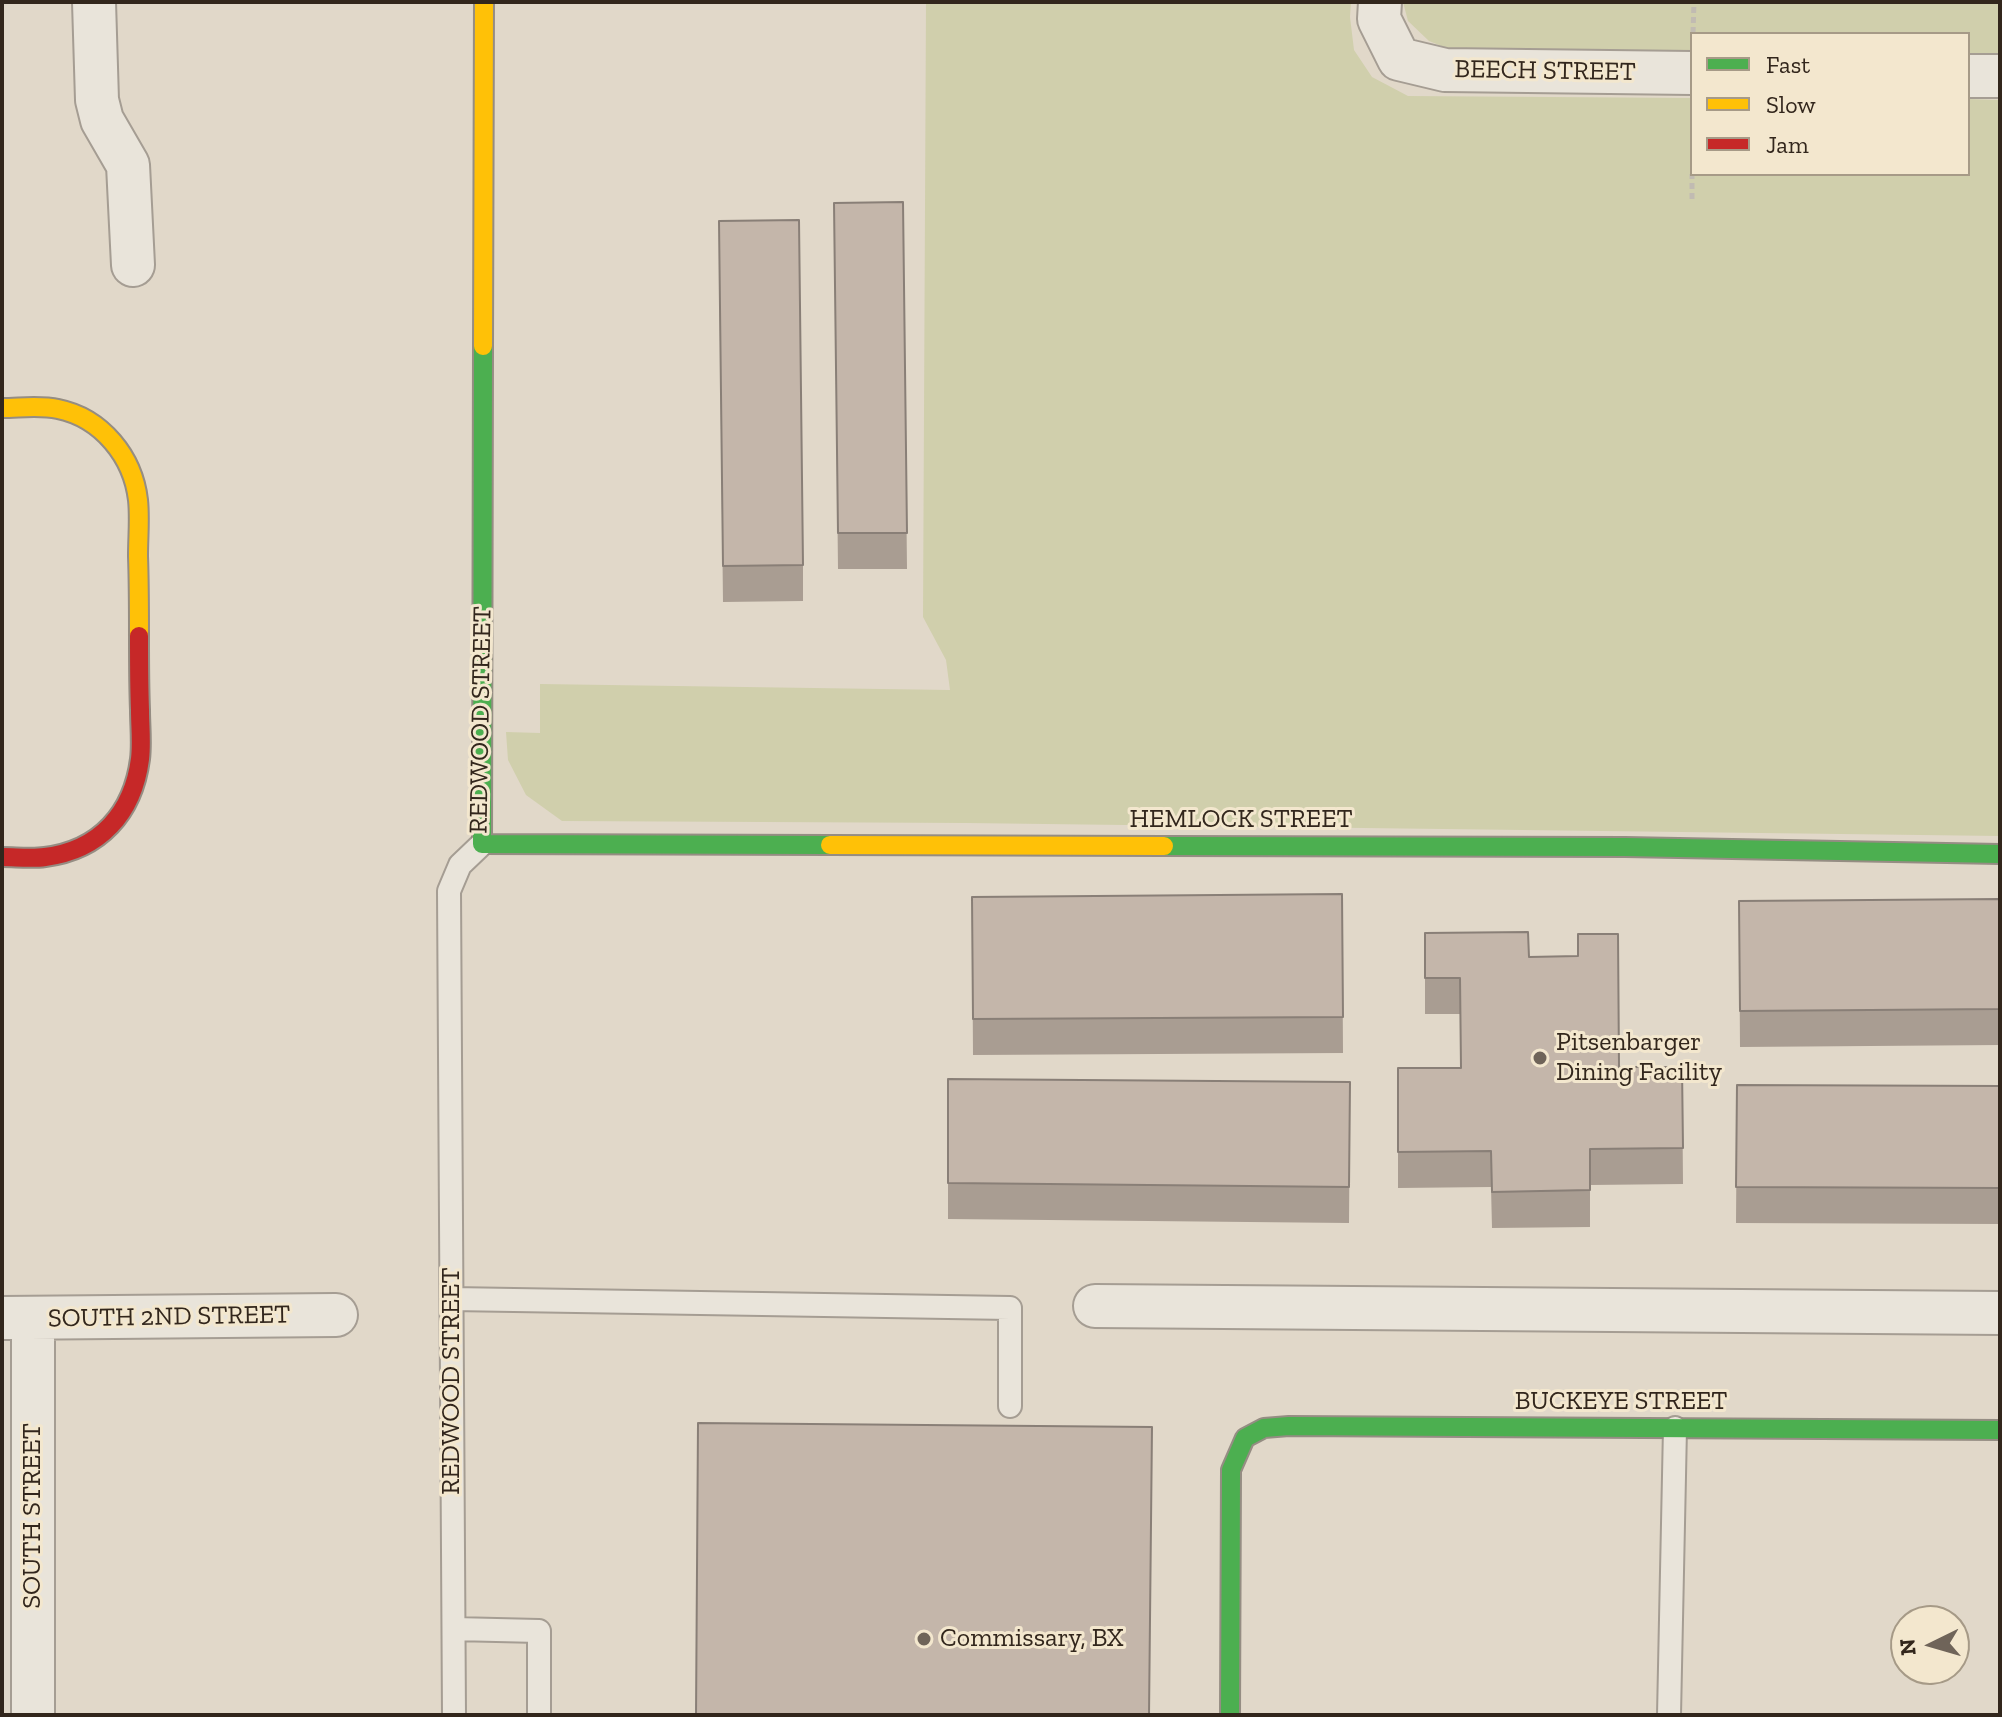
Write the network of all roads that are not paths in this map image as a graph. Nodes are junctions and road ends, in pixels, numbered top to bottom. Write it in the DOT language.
graph roads {
  1 [pos="94,2"];
  2 [pos="484,2"];
  3 [pos="1380,2"];
  4 [pos="1690,73"];
  5 [pos="1970,76"];
  6 [pos="2000,76"];
  7 [pos="133,265"];
  8 [pos="2,408"];
  9 [pos="482,844"];
  10 [pos="2000,854"];
  11 [pos="2,857"];
  12 [pos="452,1299"];
  13 [pos="1095,1306"];
  14 [pos="2000,1313"];
  15 [pos="336,1315"];
  16 [pos="17,1318"];
  17 [pos="1010,1406"];
  18 [pos="1675,1428"];
  19 [pos="2000,1430"];
  20 [pos="454,1629"];
  21 [pos="33,1715"];
  22 [pos="454,1715"];
  23 [pos="539,1715"];
  24 [pos="1230,1715"];
  25 [pos="1669,1715"];
  1 -- 7 [label="street"];
  2 -- 9 [label="street, REDWOOD STREET"];
  3 -- 4 [label="street, BEECH STREET"];
  5 -- 6 [label="street"];
  8 -- 11 [label="street"];
  9 -- 10 [label="street, HEMLOCK STREET"];
  9 -- 12 [label="lane, REDWOOD STREET"];
  12 -- 17 [label="lane"];
  12 -- 20 [label="lane, REDWOOD STREET"];
  13 -- 14 [label="street"];
  15 -- 16 [label="street, SOUTH 2ND STREET"];
  16 -- 21 [label="street, SOUTH STREET"];
  18 -- 19 [label="street, BUCKEYE STREET"];
  18 -- 24 [label="street, BUCKEYE STREET"];
  18 -- 25 [label="lane"];
  20 -- 22 [label="lane, REDWOOD STREET"];
  20 -- 23 [label="lane"];
}
